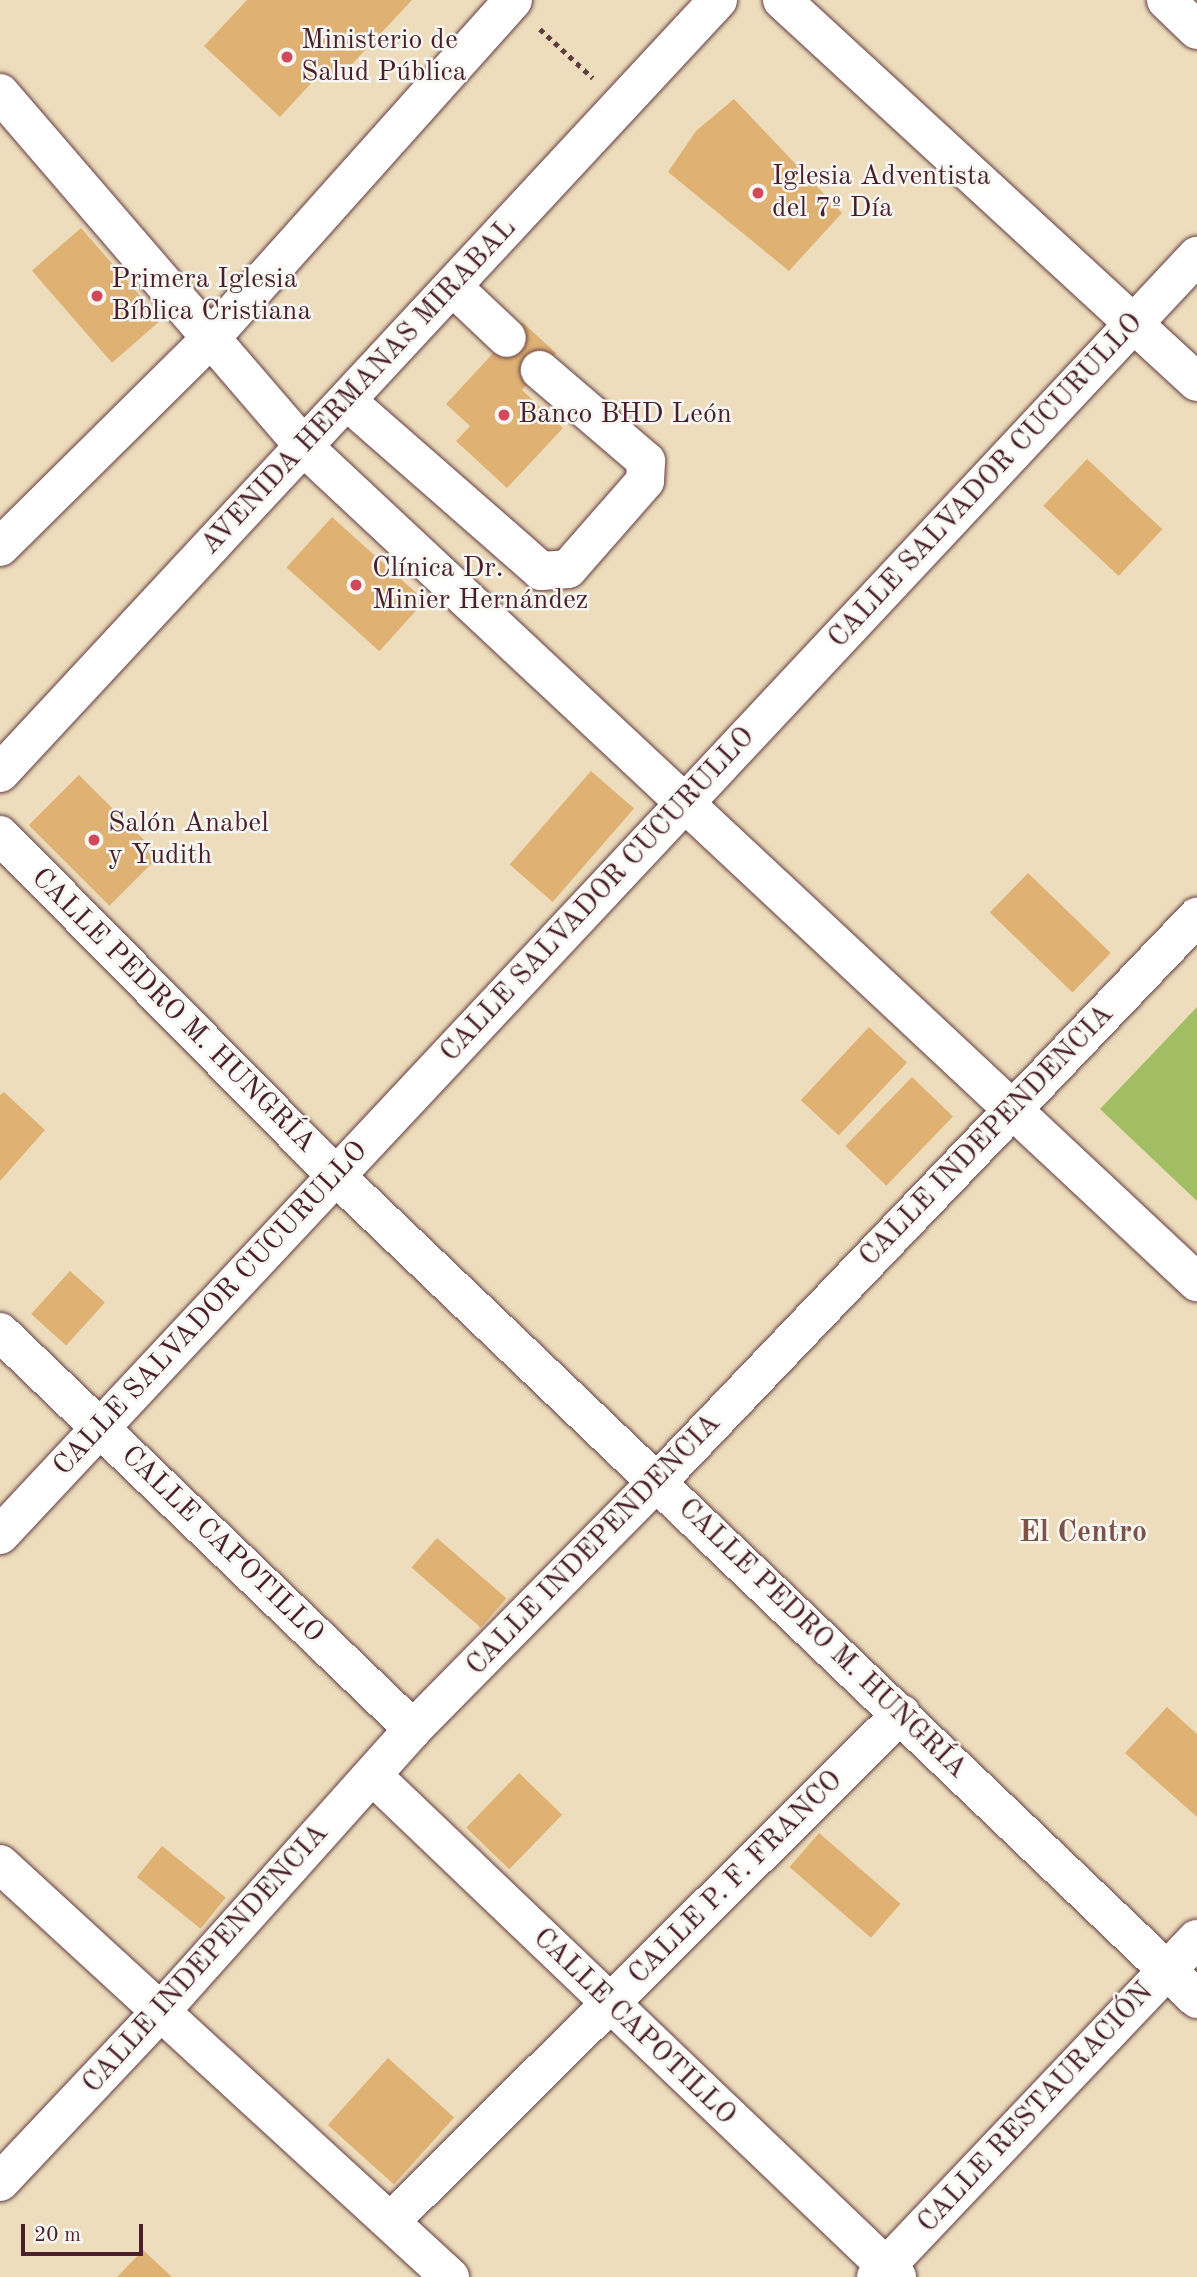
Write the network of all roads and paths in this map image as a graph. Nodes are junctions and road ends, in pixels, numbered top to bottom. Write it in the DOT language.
graph roads {
  1 [pos="718,0"];
  2 [pos="782,0"];
  3 [pos="1166,0"];
  4 [pos="512,1"];
  5 [pos="1197,30"];
  6 [pos="0,93"];
  7 [pos="622,104"];
  8 [pos="1197,256"];
  9 [pos="453,286"];
  10 [pos="1133,324"];
  11 [pos="211,338"];
  12 [pos="507,338"];
  13 [pos="540,370"];
  14 [pos="1197,382"];
  15 [pos="347,401"];
  16 [pos="304,447"];
  17 [pos="0,547"];
  18 [pos="0,773"];
  19 [pos="684,804"];
  20 [pos="0,835"];
  21 [pos="1197,916"];
  22 [pos="1011,1110"];
  23 [pos="336,1176"];
  24 [pos="1197,1282"];
  25 [pos="0,1332"];
  26 [pos="100,1427"];
  27 [pos="657,1482"];
  28 [pos="0,1535"];
  29 [pos="901,1714"];
  30 [pos="412,1729"];
  31 [pos="373,1776"];
  32 [pos="0,1864"];
  33 [pos="1197,1939"];
  34 [pos="1166,1970"];
  35 [pos="1197,1999"];
  36 [pos="609,2004"];
  37 [pos="160,2012"];
  38 [pos="0,2182"];
  39 [pos="392,2220"];
  40 [pos="886,2273"];
  41 [pos="450,2277"];
  1 -- 7 [label="street, AVENIDA HERMANAS MIRABAL"];
  2 -- 10 [label="street"];
  3 -- 5 [label="street"];
  4 -- 7 [label="path"];
  4 -- 11 [label="street"];
  6 -- 11 [label="street"];
  7 -- 9 [label="street, AVENIDA HERMANAS MIRABAL"];
  8 -- 10 [label="street, CALLE SALVADOR CUCURULLO"];
  9 -- 12 [label="street"];
  9 -- 15 [label="street, AVENIDA HERMANAS MIRABAL"];
  10 -- 14 [label="street"];
  10 -- 19 [label="street, CALLE SALVADOR CUCURULLO"];
  11 -- 16 [label="street"];
  11 -- 17 [label="street"];
  13 -- 15 [label="street"];
  15 -- 16 [label="street, AVENIDA HERMANAS MIRABAL"];
  16 -- 18 [label="street, AVENIDA HERMANAS MIRABAL"];
  16 -- 19 [label="street"];
  19 -- 22 [label="street"];
  19 -- 23 [label="street, CALLE SALVADOR CUCURULLO"];
  20 -- 23 [label="street, CALLE PEDRO M. HUNGRÍA"];
  21 -- 22 [label="street, CALLE INDEPENDENCIA"];
  22 -- 24 [label="street"];
  22 -- 27 [label="street, CALLE INDEPENDENCIA"];
  23 -- 26 [label="street, CALLE SALVADOR CUCURULLO"];
  23 -- 27 [label="street, CALLE PEDRO M. HUNGRÍA"];
  25 -- 26 [label="street, CALLE CAPOTILLO"];
  26 -- 28 [label="street, CALLE SALVADOR CUCURULLO"];
  26 -- 30 [label="street, CALLE CAPOTILLO"];
  27 -- 29 [label="street, CALLE PEDRO M. HUNGRÍA"];
  27 -- 30 [label="street, CALLE INDEPENDENCIA"];
  29 -- 34 [label="street, CALLE PEDRO M. HUNGRÍA"];
  29 -- 36 [label="street, CALLE P. F. FRANCO"];
  30 -- 31 [label="street, CALLE INDEPENDENCIA"];
  31 -- 36 [label="street, CALLE CAPOTILLO"];
  31 -- 37 [label="street, CALLE INDEPENDENCIA"];
  32 -- 37 [label="street"];
  33 -- 34 [label="street, CALLE RESTAURACIÓN"];
  34 -- 35 [label="street, CALLE PEDRO M. HUNGRÍA"];
  34 -- 40 [label="street, CALLE RESTAURACIÓN"];
  36 -- 39 [label="street, CALLE P. F. FRANCO"];
  36 -- 40 [label="street, CALLE CAPOTILLO"];
  37 -- 38 [label="street, CALLE INDEPENDENCIA"];
  37 -- 39 [label="street"];
  39 -- 41 [label="street"];
}
